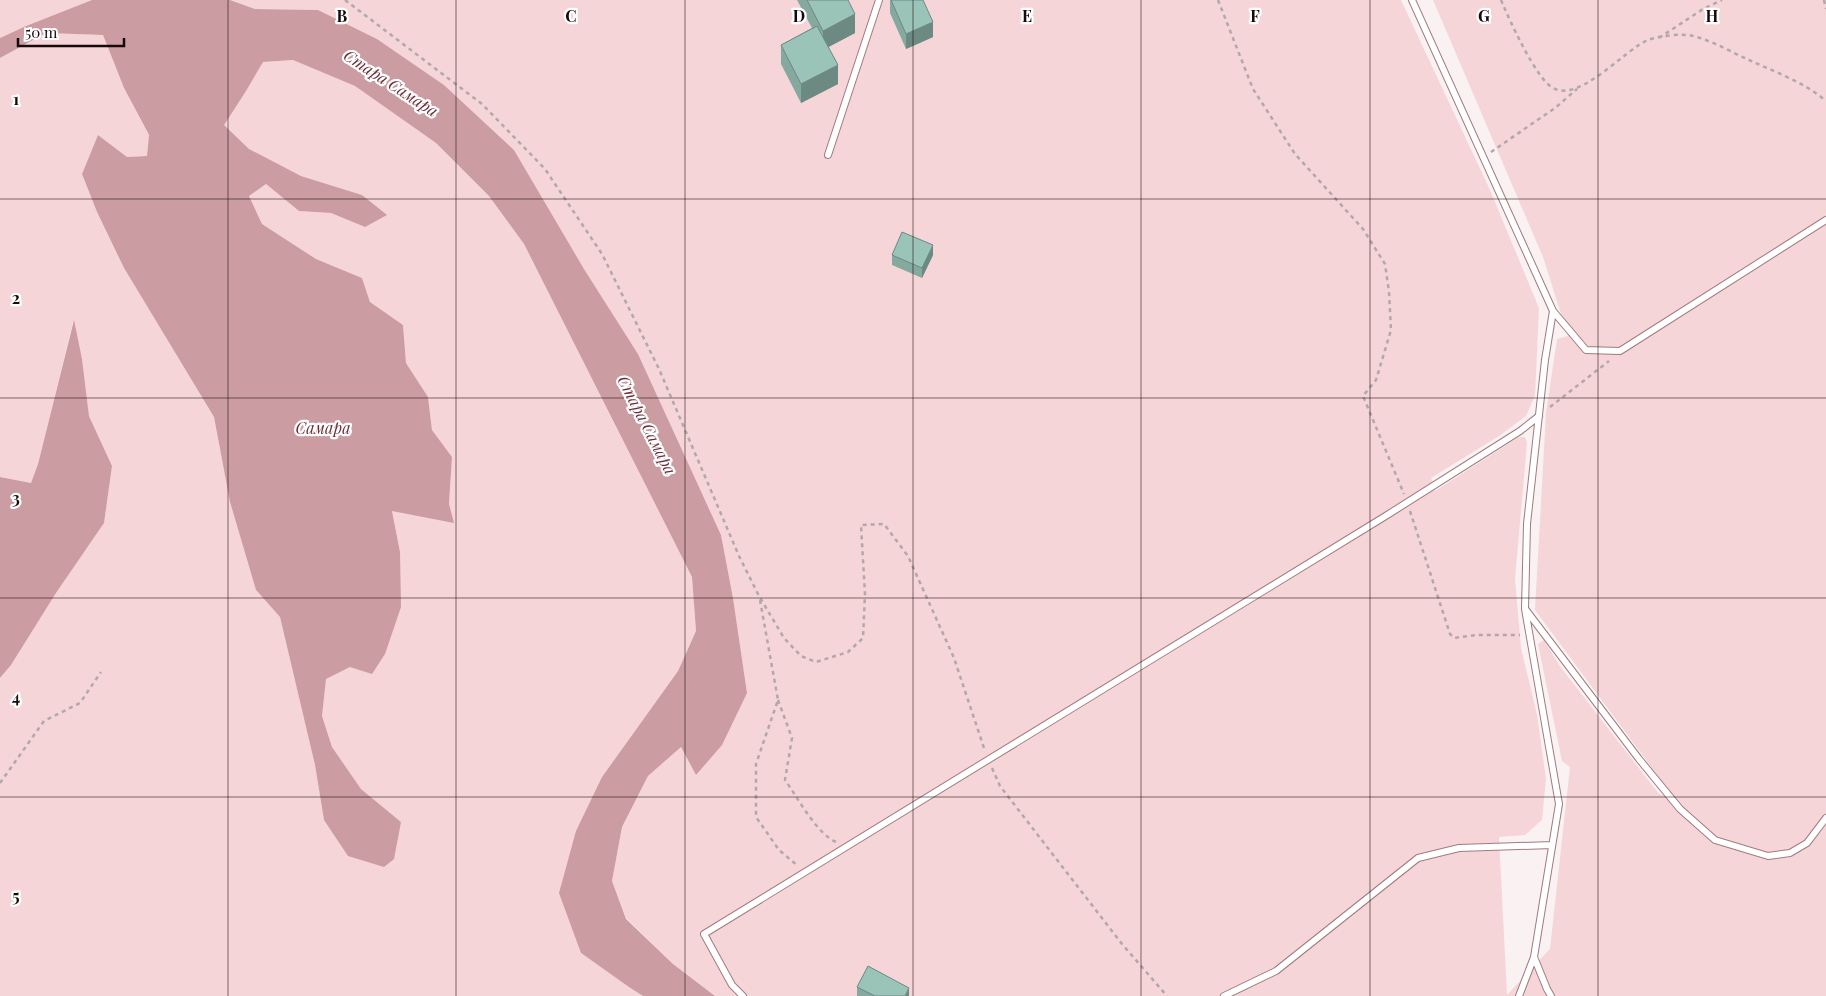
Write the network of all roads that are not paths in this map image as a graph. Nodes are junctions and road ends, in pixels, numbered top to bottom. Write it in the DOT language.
graph roads {
  1 [pos="879,0"];
  2 [pos="1412,0"];
  3 [pos="828,155"];
  4 [pos="1826,220"];
  5 [pos="1553,311"];
  6 [pos="1539,416"];
  7 [pos="1525,609"];
  8 [pos="1826,818"];
  9 [pos="1552,845"];
  10 [pos="1534,957"];
  11 [pos="743,996"];
  12 [pos="1224,996"];
  13 [pos="1519,996"];
  14 [pos="1552,996"];
  1 -- 3 [label="lane"];
  2 -- 5 [label="lane"];
  4 -- 5 [label="lane"];
  5 -- 6 [label="lane"];
  6 -- 7 [label="lane"];
  6 -- 11 [label="lane"];
  7 -- 8 [label="lane"];
  7 -- 9 [label="lane"];
  9 -- 10 [label="lane"];
  9 -- 12 [label="lane"];
  10 -- 13 [label="lane"];
  10 -- 14 [label="lane"];
}
